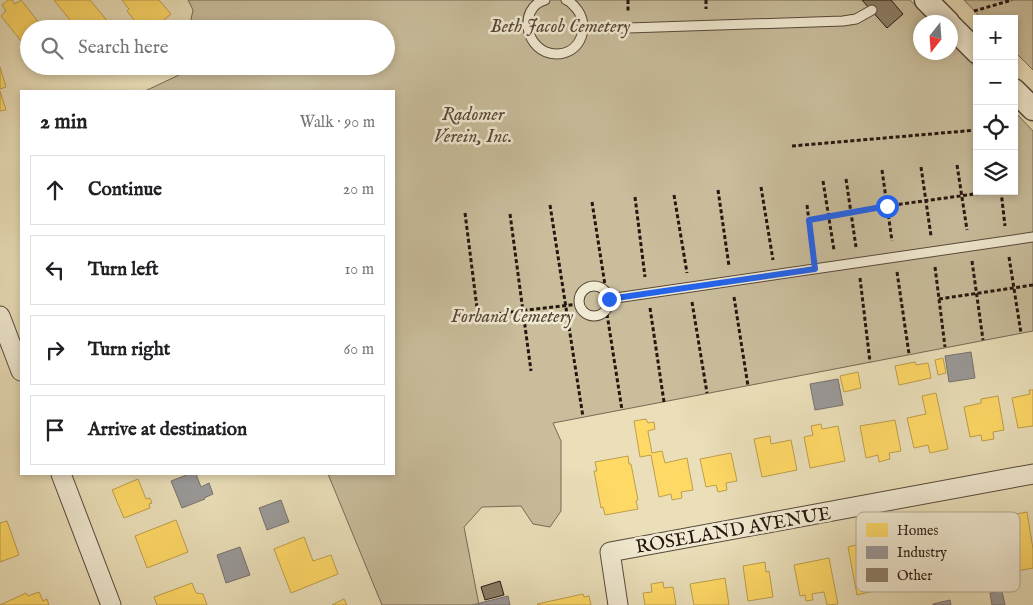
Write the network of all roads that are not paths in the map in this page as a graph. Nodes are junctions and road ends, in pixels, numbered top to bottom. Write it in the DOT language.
graph roads {
  1 [pos="546,0"];
  2 [pos="566,0"];
  3 [pos="926,0"];
  4 [pos="872,10"];
  5 [pos="940,15"];
  6 [pos="584,28"];
  7 [pos="958,33"];
  8 [pos="973,48"];
  9 [pos="1018,94"];
  10 [pos="1033,109"];
  11 [pos="1033,237"];
  12 [pos="608,296"];
  13 [pos="0,316"];
  14 [pos="20,369"];
  15 [pos="1033,474"];
  16 [pos="61,475"];
  17 [pos="111,605"];
  18 [pos="618,605"];
  1 -- 6 [label="lane"];
  2 -- 6 [label="lane"];
  3 -- 5 [label="street"];
  4 -- 6 [label="lane"];
  7 -- 8 [label="street"];
  9 -- 10 [label="street"];
  11 -- 12 [label="lane"];
  12 -- 12 [label="lane"];
  13 -- 14 [label="street"];
  15 -- 18 [label="street, ROSELAND AVENUE"];
  16 -- 17 [label="street"];
}
